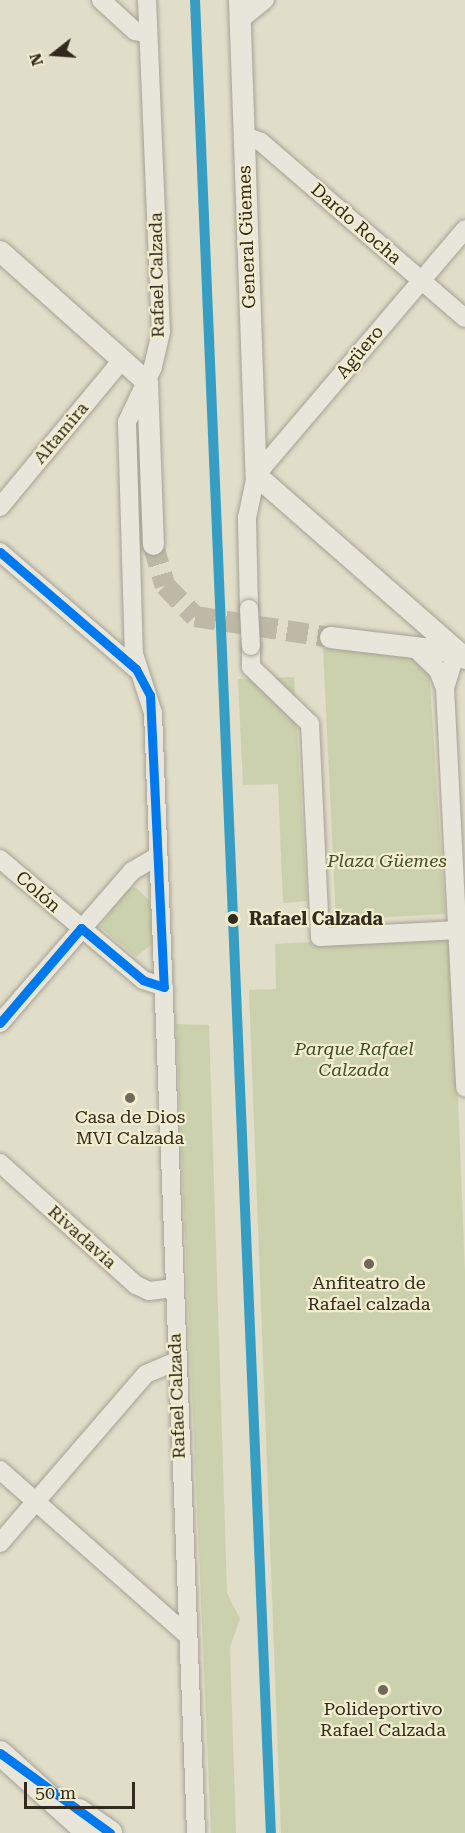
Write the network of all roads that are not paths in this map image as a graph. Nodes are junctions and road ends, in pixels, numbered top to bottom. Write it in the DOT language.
graph roads {
  1 [pos="101,0"];
  2 [pos="147,0"];
  3 [pos="265,0"];
  4 [pos="240,10"];
  5 [pos="148,34"];
  6 [pos="243,135"];
  7 [pos="465,229"];
  8 [pos="0,252"];
  9 [pos="421,280"];
  10 [pos="465,318"];
  11 [pos="123,360"];
  12 [pos="147,382"];
  13 [pos="256,475"];
  14 [pos="0,507"];
  15 [pos="153,544"];
  16 [pos="0,552"];
  17 [pos="330,637"];
  18 [pos="414,647"];
  19 [pos="461,655"];
  20 [pos="136,669"];
  21 [pos="445,688"];
  22 [pos="158,856"];
  23 [pos="0,859"];
  24 [pos="81,928"];
  25 [pos="456,930"];
  26 [pos="164,987"];
  27 [pos="464,1019"];
  28 [pos="0,1023"];
  29 [pos="465,1088"];
  30 [pos="0,1163"];
  31 [pos="173,1288"];
  32 [pos="176,1361"];
  33 [pos="0,1470"];
  34 [pos="36,1503"];
  35 [pos="0,1543"];
  36 [pos="187,1635"];
  37 [pos="0,1753"];
  38 [pos="40,1785"];
  39 [pos="90,1833"];
  40 [pos="111,1833"];
  41 [pos="196,1833"];
  1 -- 5 [label="street"];
  2 -- 5 [label="street, Rafael Calzada"];
  3 -- 4 [label="street"];
  4 -- 6 [label="street, General Güemes"];
  5 -- 12 [label="street, Rafael Calzada"];
  6 -- 9 [label="street, Dardo Rocha"];
  6 -- 13 [label="street, General Güemes"];
  7 -- 9 [label="street, Agüero"];
  8 -- 11 [label="street"];
  9 -- 10 [label="street, Dardo Rocha"];
  9 -- 13 [label="street, Agüero"];
  11 -- 12 [label="street"];
  11 -- 14 [label="street, Altamira"];
  12 -- 15 [label="street"];
  12 -- 20 [label="street, Rafael Calzada"];
  13 -- 19 [label="street"];
  13 -- 25 [label="street, bridge"];
  16 -- 20 [label="street"];
  17 -- 18 [label="street"];
  18 -- 19 [label="street"];
  18 -- 21 [label="street"];
  19 -- 21 [label="street"];
  20 -- 22 [label="street, Rafael Calzada"];
  21 -- 25 [label="street"];
  22 -- 24 [label="street"];
  22 -- 26 [label="street, Rafael Calzada"];
  23 -- 24 [label="street, Colón"];
  24 -- 26 [label="street, Colón"];
  24 -- 28 [label="street"];
  25 -- 27 [label="street"];
  26 -- 31 [label="street, Rafael Calzada"];
  27 -- 29 [label="street"];
  30 -- 31 [label="street, Rivadavia"];
  31 -- 32 [label="street, Rafael Calzada"];
  32 -- 34 [label="street"];
  32 -- 36 [label="street, Rafael Calzada"];
  33 -- 34 [label="street"];
  34 -- 35 [label="street"];
  34 -- 36 [label="street"];
  36 -- 41 [label="street, Rafael Calzada"];
  37 -- 38 [label="main road"];
  38 -- 39 [label="main road"];
  38 -- 40 [label="main road"];
}
